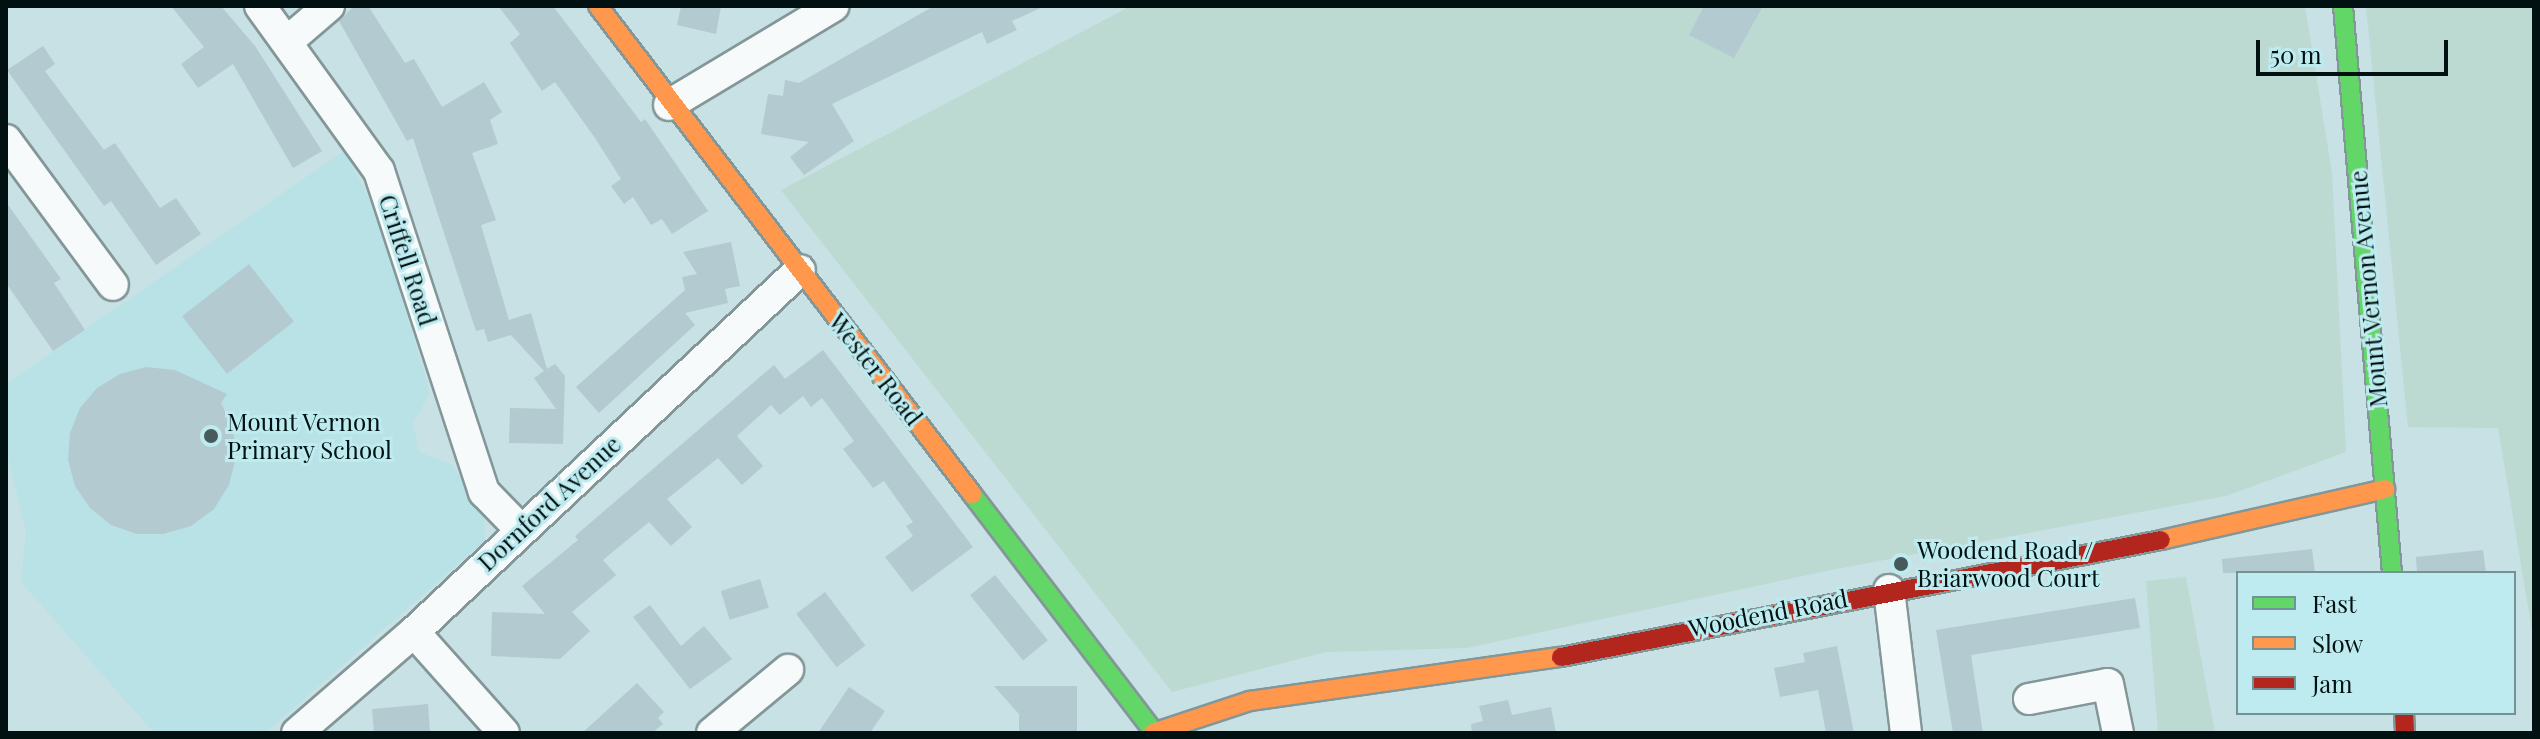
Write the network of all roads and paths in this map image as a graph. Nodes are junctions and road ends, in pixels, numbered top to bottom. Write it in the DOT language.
graph roads {
  1 [pos="260,6"];
  2 [pos="329,6"];
  3 [pos="598,6"];
  4 [pos="834,6"];
  5 [pos="2343,6"];
  6 [pos="288,41"];
  7 [pos="669,105"];
  8 [pos="6,140"];
  9 [pos="800,270"];
  10 [pos="113,285"];
  11 [pos="2385,489"];
  12 [pos="520,529"];
  13 [pos="2392,571"];
  14 [pos="1889,590"];
  15 [pos="414,632"];
  16 [pos="788,670"];
  17 [pos="2029,699"];
  18 [pos="1154,732"];
  19 [pos="297,733"];
  20 [pos="504,733"];
  21 [pos="712,733"];
  22 [pos="1906,733"];
  23 [pos="2118,733"];
  1 -- 6 [label="street, Criffell Road"];
  2 -- 6 [label="street"];
  3 -- 7 [label="street, Wester Road"];
  4 -- 7 [label="street"];
  5 -- 11 [label="street, Mount Vernon Avenue"];
  6 -- 12 [label="street, Criffell Road"];
  7 -- 9 [label="street, Wester Road"];
  8 -- 10 [label="street"];
  9 -- 12 [label="street, Dornford Avenue"];
  9 -- 18 [label="street, Wester Road"];
  11 -- 13 [label="street, Mount Vernon Avenue"];
  11 -- 14 [label="street, Woodend Road"];
  12 -- 15 [label="street, Dornford Avenue"];
  14 -- 18 [label="street, Woodend Road"];
  14 -- 22 [label="street"];
  15 -- 19 [label="street, Dornford Avenue"];
  15 -- 20 [label="street"];
  16 -- 21 [label="street"];
  17 -- 23 [label="street"];
}
